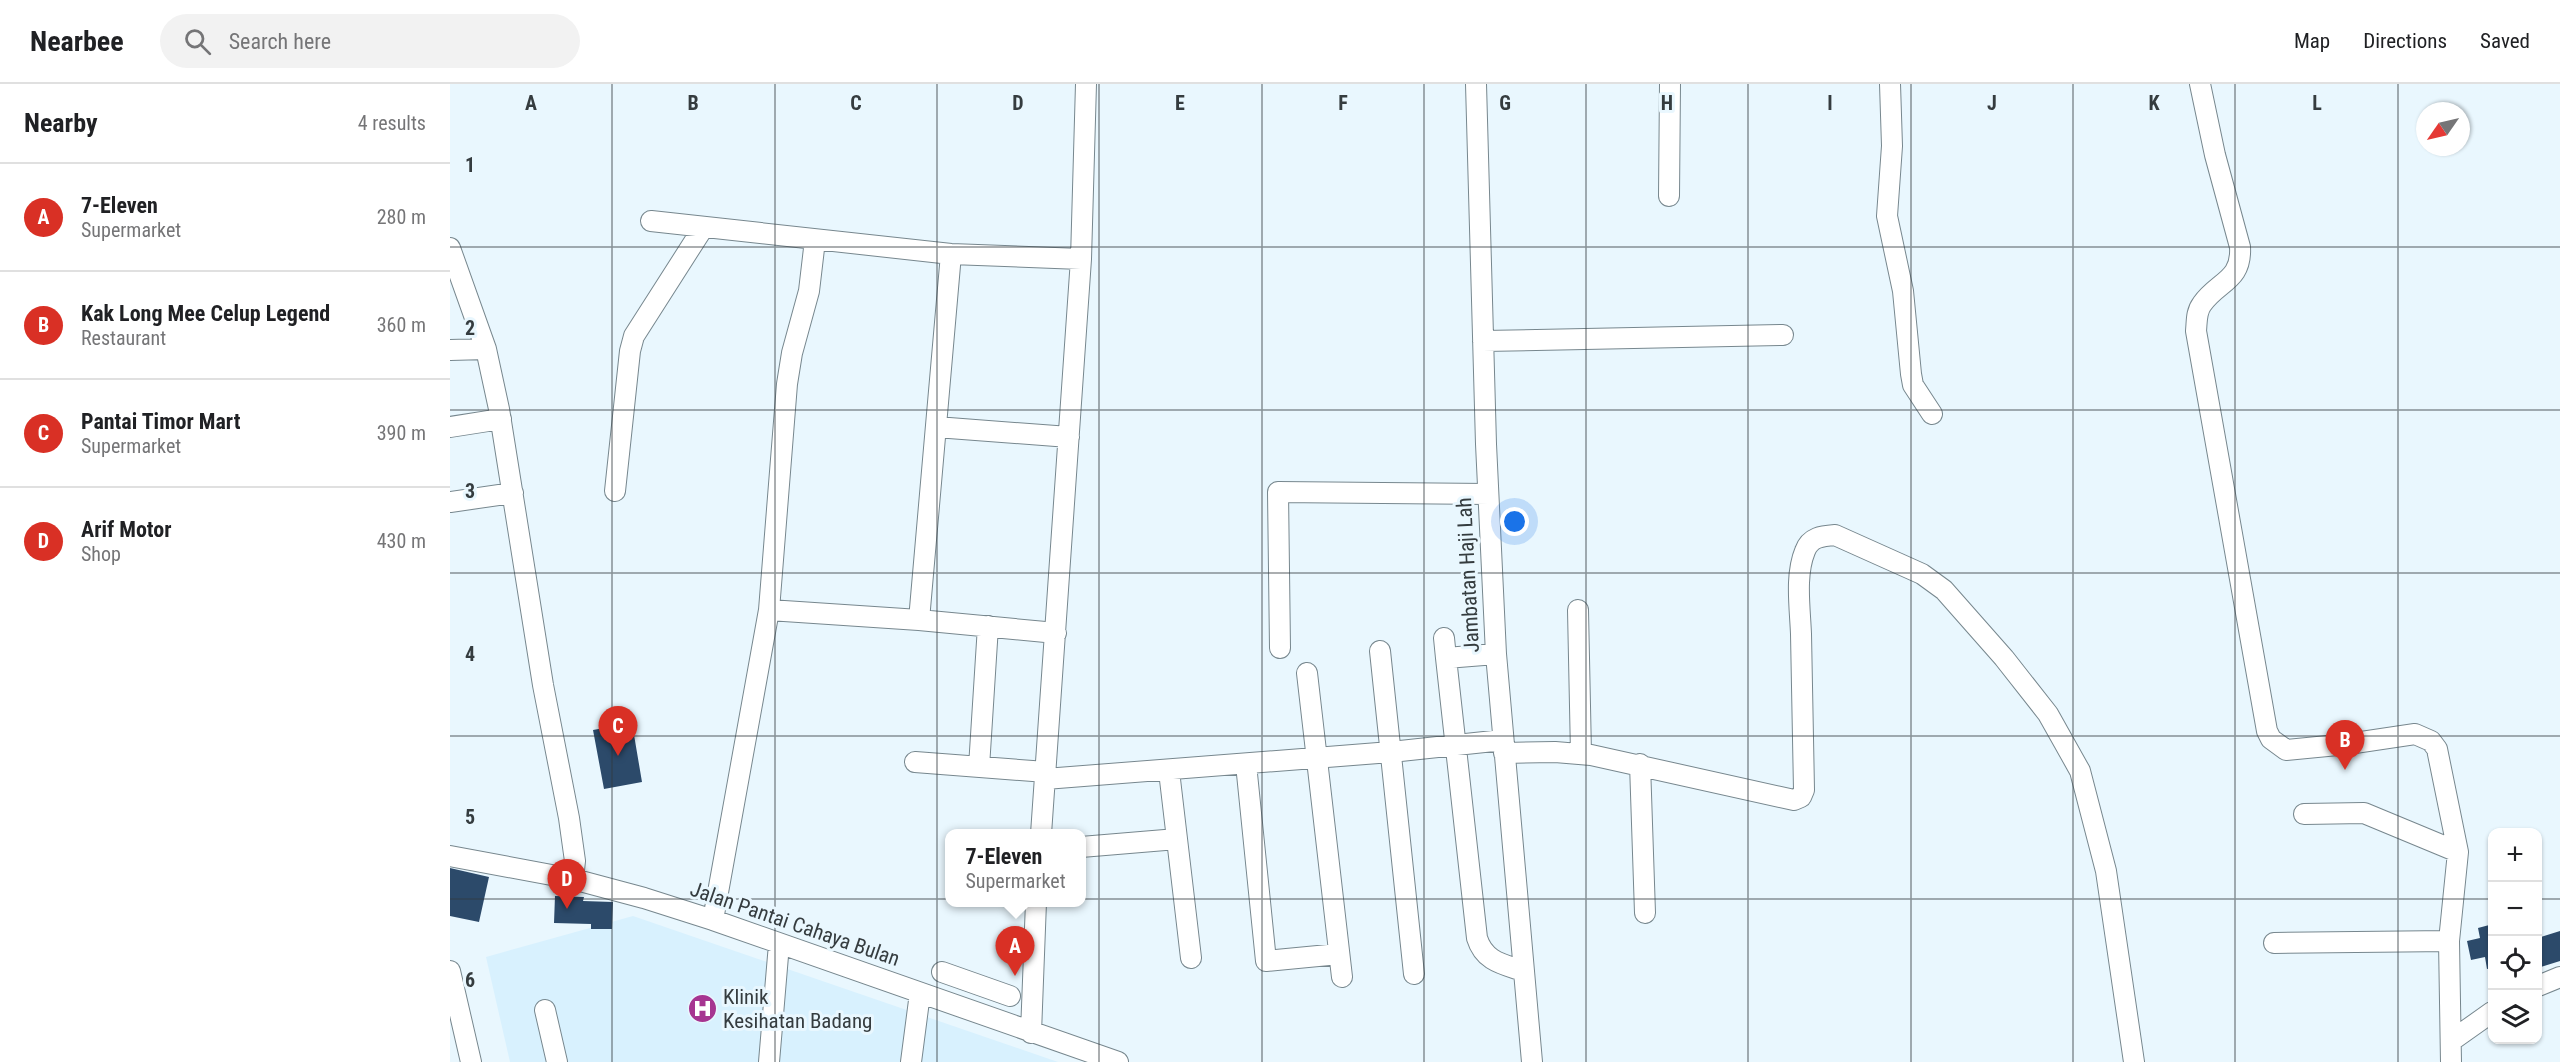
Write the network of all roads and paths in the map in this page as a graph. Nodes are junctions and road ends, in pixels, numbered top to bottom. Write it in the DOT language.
graph roads {
  1 [pos="1086,84"];
  2 [pos="1476,84"];
  3 [pos="1670,84"];
  4 [pos="1890,84"];
  5 [pos="2200,84"];
  6 [pos="1669,196"];
  7 [pos="651,221"];
  8 [pos="703,228"];
  9 [pos="815,240"];
  10 [pos="450,248"];
  11 [pos="951,254"];
  12 [pos="1081,259"];
  13 [pos="1783,335"];
  14 [pos="1483,341"];
  15 [pos="486,349"];
  16 [pos="450,350"];
  17 [pos="1932,414"];
  18 [pos="501,419"];
  19 [pos="450,427"];
  20 [pos="936,427"];
  21 [pos="1069,437"];
  22 [pos="615,491"];
  23 [pos="513,493"];
  24 [pos="1488,494"];
  25 [pos="450,501"];
  26 [pos="769,610"];
  27 [pos="1578,610"];
  28 [pos="919,620"];
  29 [pos="988,626"];
  30 [pos="1056,633"];
  31 [pos="1280,648"];
  32 [pos="1380,651"];
  33 [pos="1496,654"];
  34 [pos="1307,673"];
  35 [pos="1454,745"];
  36 [pos="1503,747"];
  37 [pos="1391,752"];
  38 [pos="1581,754"];
  39 [pos="1318,759"];
  40 [pos="915,762"];
  41 [pos="1246,764"];
  42 [pos="1640,764"];
  43 [pos="979,767"];
  44 [pos="1169,771"];
  45 [pos="1046,776"];
  46 [pos="2304,814"];
  47 [pos="1041,829"];
  48 [pos="1177,839"];
  49 [pos="1086,847"];
  50 [pos="2458,852"];
  51 [pos="450,856"];
  52 [pos="573,879"];
  53 [pos="1036,907"];
  54 [pos="1645,913"];
  55 [pos="713,920"];
  56 [pos="2449,941"];
  57 [pos="2274,943"];
  58 [pos="779,944"];
  59 [pos="1339,954"];
  60 [pos="1191,958"];
  61 [pos="450,971"];
  62 [pos="1523,971"];
  63 [pos="942,972"];
  64 [pos="1414,974"];
  65 [pos="1342,977"];
  66 [pos="2560,977"];
  67 [pos="968,981"];
  68 [pos="2542,984"];
  69 [pos="920,993"];
  70 [pos="1010,996"];
  71 [pos="958,1007"];
  72 [pos="544,1010"];
  73 [pos="2488,1015"];
  74 [pos="1031,1033"];
  75 [pos="2451,1041"];
  76 [pos="471,1062"];
  77 [pos="557,1062"];
  78 [pos="769,1062"];
  79 [pos="911,1062"];
  80 [pos="1118,1062"];
  81 [pos="1533,1062"];
  82 [pos="2134,1062"];
  83 [pos="2451,1062"];
  1 -- 12 [label="street"];
  2 -- 14 [label="street, Jambatan Haji Lah"];
  3 -- 6 [label="street"];
  4 -- 17 [label="street"];
  5 -- 50 [label="street"];
  7 -- 8 [label="street"];
  8 -- 9 [label="street"];
  8 -- 22 [label="street"];
  9 -- 11 [label="street"];
  9 -- 26 [label="street"];
  10 -- 15 [label="street"];
  11 -- 12 [label="street"];
  11 -- 20 [label="street"];
  12 -- 21 [label="street"];
  13 -- 14 [label="street"];
  14 -- 24 [label="street, Jambatan Haji Lah"];
  15 -- 16 [label="street"];
  15 -- 18 [label="street"];
  18 -- 19 [label="street"];
  18 -- 23 [label="street"];
  20 -- 21 [label="street"];
  20 -- 28 [label="street"];
  21 -- 30 [label="street"];
  23 -- 25 [label="street"];
  23 -- 52 [label="street"];
  24 -- 31 [label="street"];
  24 -- 33 [label="street, Jambatan Haji Lah"];
  26 -- 28 [label="street"];
  26 -- 55 [label="street"];
  27 -- 38 [label="street"];
  28 -- 29 [label="street"];
  29 -- 30 [label="street"];
  29 -- 43 [label="street"];
  30 -- 45 [label="street"];
  32 -- 37 [label="street"];
  33 -- 35 [label="street"];
  33 -- 36 [label="street, Jambatan Haji Lah"];
  34 -- 39 [label="street"];
  35 -- 36 [label="street"];
  35 -- 37 [label="street"];
  35 -- 62 [label="street"];
  36 -- 38 [label="street"];
  36 -- 62 [label="street, Jambatan Haji Lah"];
  37 -- 39 [label="street"];
  37 -- 64 [label="street"];
  38 -- 42 [label="street"];
  39 -- 41 [label="street"];
  39 -- 59 [label="street"];
  40 -- 43 [label="street"];
  41 -- 44 [label="street"];
  41 -- 59 [label="street"];
  42 -- 54 [label="street"];
  42 -- 82 [label="street"];
  43 -- 45 [label="street"];
  44 -- 45 [label="street"];
  44 -- 48 [label="street"];
  45 -- 47 [label="street"];
  46 -- 50 [label="street"];
  48 -- 49 [label="street"];
  48 -- 60 [label="street"];
  50 -- 56 [label="street"];
  51 -- 52 [label="street, Jalan Pantai Cahaya Bulan"];
  52 -- 55 [label="street, Jalan Pantai Cahaya Bulan"];
  53 -- 74 [label="street"];
  55 -- 58 [label="street, Jalan Pantai Cahaya Bulan"];
  56 -- 57 [label="street"];
  56 -- 75 [label="street"];
  58 -- 69 [label="street, Jalan Pantai Cahaya Bulan"];
  58 -- 78 [label="street"];
  59 -- 65 [label="street"];
  61 -- 76 [label="street"];
  62 -- 81 [label="street, Jambatan Haji Lah"];
  63 -- 67 [label="street"];
  66 -- 68 [label="street"];
  67 -- 70 [label="street"];
  67 -- 71 [label="street"];
  69 -- 71 [label="street, Jalan Pantai Cahaya Bulan"];
  69 -- 79 [label="street"];
  71 -- 74 [label="street, Jalan Pantai Cahaya Bulan"];
  72 -- 77 [label="street"];
  73 -- 75 [label="street"];
  74 -- 80 [label="street, Jalan Pantai Cahaya Bulan"];
  75 -- 83 [label="street"];
}
